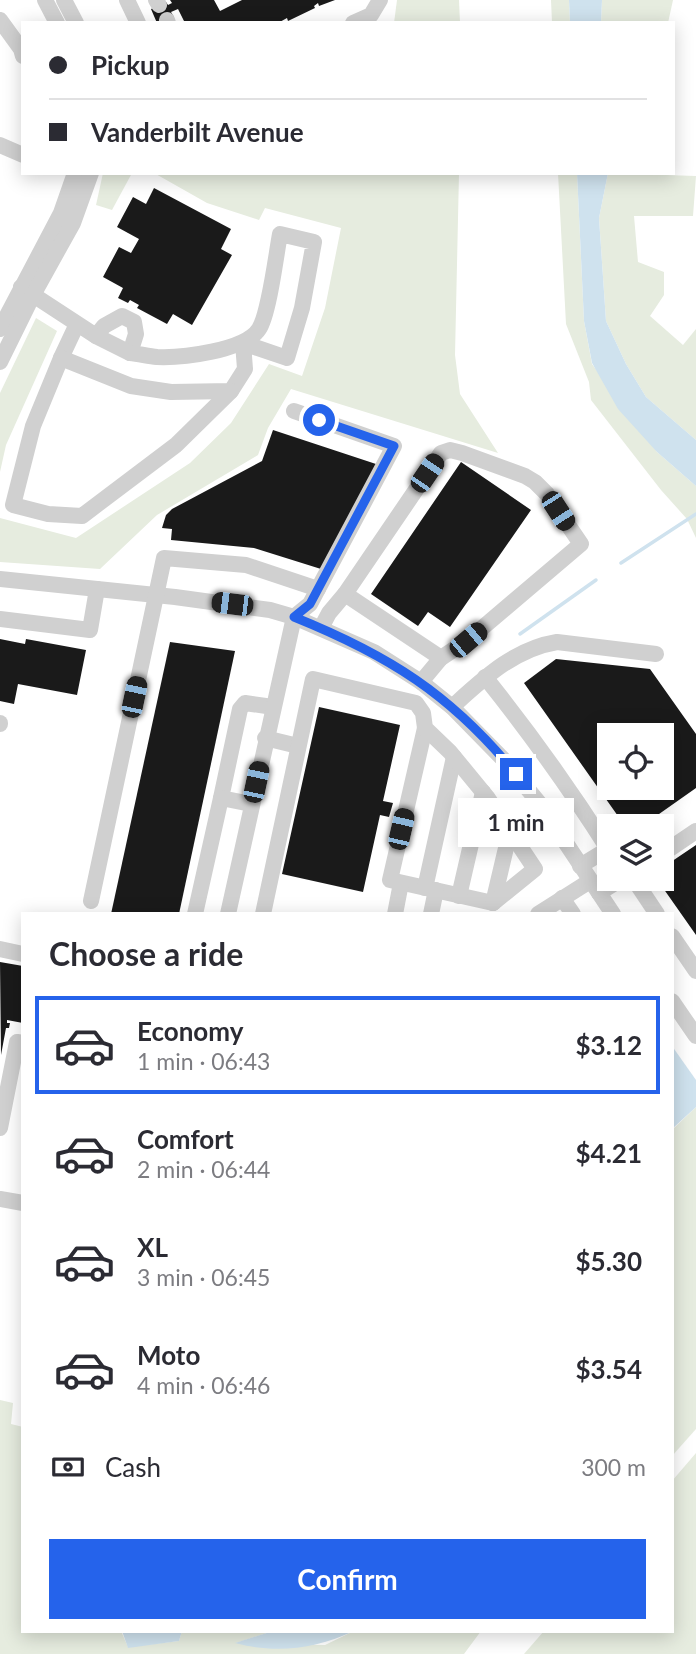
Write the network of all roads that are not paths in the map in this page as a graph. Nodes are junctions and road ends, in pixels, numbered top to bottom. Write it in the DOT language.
graph roads {
  1 [pos="45,0"];
  2 [pos="64,0"];
  3 [pos="127,0"];
  4 [pos="380,0"];
  5 [pos="0,20"];
  6 [pos="56,21"];
  7 [pos="75,21"];
  8 [pos="137,21"];
  9 [pos="358,21"];
  10 [pos="21,50"];
  11 [pos="0,145"];
  12 [pos="21,154"];
  13 [pos="74,175"];
  14 [pos="90,175"];
  15 [pos="27,291"];
  16 [pos="77,324"];
  17 [pos="0,328"];
  18 [pos="96,336"];
  19 [pos="243,342"];
  20 [pos="130,353"];
  21 [pos="61,358"];
  22 [pos="0,362"];
  23 [pos="231,391"];
  24 [pos="294,411"];
  25 [pos="0,579"];
  26 [pos="97,589"];
  27 [pos="318,589"];
  28 [pos="345,594"];
  29 [pos="156,595"];
  30 [pos="294,617"];
  31 [pos="0,619"];
  32 [pos="321,628"];
  33 [pos="656,654"];
  34 [pos="441,658"];
  35 [pos="485,677"];
  36 [pos="424,685"];
  37 [pos="416,703"];
  38 [pos="273,707"];
  39 [pos="452,707"];
  40 [pos="425,728"];
  41 [pos="265,738"];
  42 [pos="298,746"];
  43 [pos="454,757"];
  44 [pos="483,792"];
  45 [pos="221,798"];
  46 [pos="251,804"];
  47 [pos="545,813"];
  48 [pos="696,831"];
  49 [pos="511,833"];
  50 [pos="674,846"];
  51 [pos="580,866"];
  52 [pos="401,883"];
  53 [pos="597,886"];
  54 [pos="594,887"];
  55 [pos="430,889"];
  56 [pos="642,891"];
  57 [pos="459,896"];
  58 [pos="562,898"];
  59 [pos="91,901"];
  60 [pos="494,903"];
  61 [pos="195,912"];
  62 [pos="228,912"];
  63 [pos="263,912"];
  64 [pos="395,912"];
  65 [pos="431,912"];
  66 [pos="541,912"];
  67 [pos="572,912"];
  68 [pos="611,912"];
  69 [pos="656,912"];
  70 [pos="674,939"];
  71 [pos="0,949"];
  72 [pos="21,954"];
  73 [pos="696,971"];
  74 [pos="674,1004"];
  75 [pos="696,1036"];
  76 [pos="21,1043"];
  77 [pos="0,1128"];
  78 [pos="0,1199"];
  79 [pos="21,1203"];
  1 -- 6 [label="street"];
  2 -- 7 [label="street"];
  3 -- 8 [label="street"];
  4 -- 9 [label="street"];
  5 -- 10 [label="street"];
  11 -- 12 [label="street"];
  13 -- 15 [label="street"];
  14 -- 15 [label="street"];
  15 -- 16 [label="street"];
  15 -- 17 [label="street"];
  15 -- 22 [label="street"];
  16 -- 18 [label="street"];
  16 -- 21 [label="street"];
  18 -- 20 [label="street"];
  18 -- 20 [label="street"];
  19 -- 19 [label="street"];
  19 -- 20 [label="street"];
  19 -- 23 [label="street"];
  21 -- 23 [label="street"];
  21 -- 23 [label="street"];
  24 -- 27 [label="street"];
  25 -- 26 [label="street"];
  26 -- 29 [label="street"];
  26 -- 31 [label="street"];
  27 -- 29 [label="street"];
  27 -- 30 [label="street"];
  28 -- 32 [label="street"];
  28 -- 34 [label="street"];
  28 -- 34 [label="street"];
  29 -- 30 [label="street"];
  29 -- 59 [label="street"];
  30 -- 32 [label="street"];
  30 -- 38 [label="street"];
  32 -- 36 [label="street"];
  33 -- 35 [label="street"];
  34 -- 36 [label="street"];
  35 -- 39 [label="street"];
  35 -- 51 [label="street"];
  36 -- 37 [label="street"];
  36 -- 39 [label="street"];
  37 -- 40 [label="street"];
  37 -- 42 [label="street"];
  38 -- 41 [label="street"];
  38 -- 45 [label="street"];
  39 -- 47 [label="street"];
  40 -- 43 [label="street"];
  40 -- 52 [label="street"];
  41 -- 42 [label="street"];
  41 -- 46 [label="street"];
  42 -- 63 [label="street"];
  43 -- 44 [label="street"];
  43 -- 55 [label="street"];
  44 -- 49 [label="street"];
  44 -- 57 [label="street"];
  45 -- 46 [label="street"];
  45 -- 61 [label="street"];
  46 -- 62 [label="street"];
  47 -- 49 [label="street"];
  47 -- 51 [label="street"];
  48 -- 50 [label="street"];
  49 -- 60 [label="street"];
  49 -- 60 [label="street"];
  51 -- 54 [label="street"];
  52 -- 55 [label="street"];
  52 -- 64 [label="street"];
  53 -- 54 [label="street"];
  54 -- 58 [label="street"];
  54 -- 68 [label="street"];
  55 -- 57 [label="street"];
  55 -- 65 [label="street"];
  56 -- 69 [label="street"];
  57 -- 60 [label="street"];
  58 -- 66 [label="street"];
  58 -- 67 [label="street"];
  70 -- 73 [label="street"];
  71 -- 72 [label="street"];
  74 -- 75 [label="street"];
  76 -- 77 [label="street"];
  78 -- 79 [label="street"];
}
